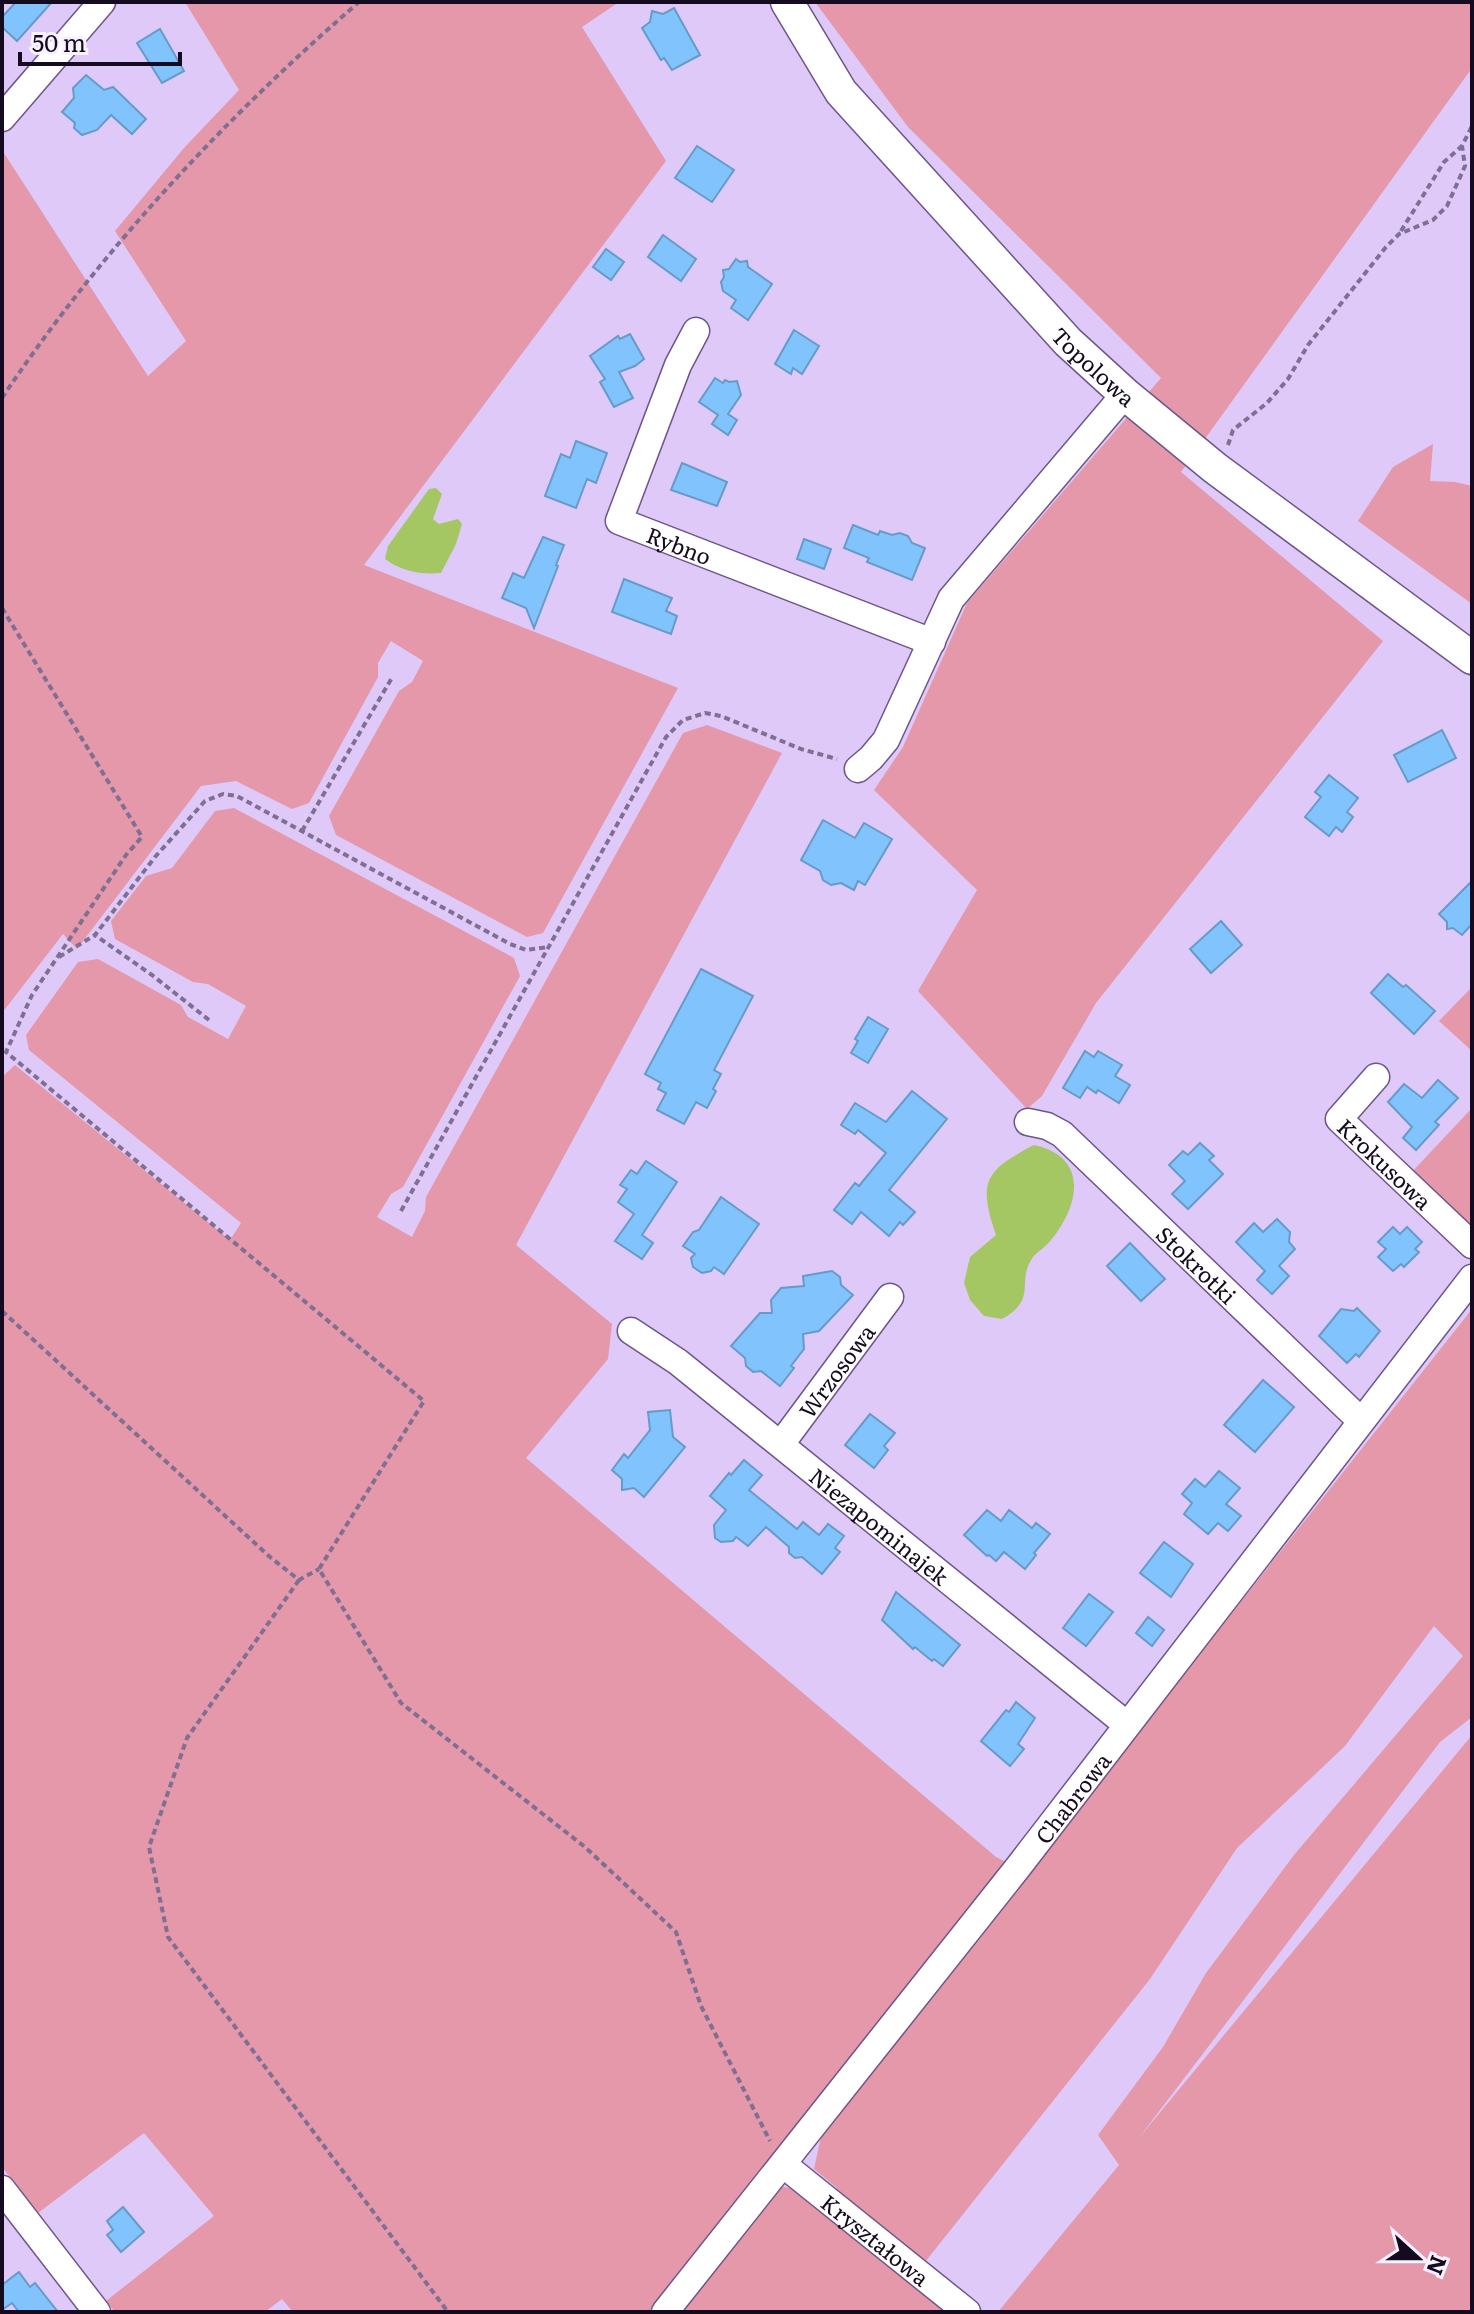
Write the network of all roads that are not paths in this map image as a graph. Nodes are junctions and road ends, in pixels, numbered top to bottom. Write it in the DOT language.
graph roads {
  1 [pos="102,2"];
  2 [pos="787,2"];
  3 [pos="2,118"];
  4 [pos="696,331"];
  5 [pos="1125,394"];
  6 [pos="932,642"];
  7 [pos="1472,658"];
  8 [pos="858,769"];
  9 [pos="1376,1077"];
  10 [pos="1028,1122"];
  11 [pos="1472,1245"];
  12 [pos="1472,1278"];
  13 [pos="890,1297"];
  14 [pos="631,1331"];
  15 [pos="1360,1420"];
  16 [pos="781,1444"];
  17 [pos="1126,1724"];
  18 [pos="784,2165"];
  19 [pos="2,2189"];
  20 [pos="97,2312"];
  21 [pos="665,2312"];
  22 [pos="967,2312"];
  1 -- 3 [label="street"];
  2 -- 5 [label="street, Topolowa"];
  4 -- 6 [label="street, Rybno"];
  5 -- 6 [label="street"];
  5 -- 7 [label="street, Topolowa"];
  6 -- 8 [label="street"];
  9 -- 11 [label="street, Krokusowa"];
  10 -- 15 [label="street, Stokrotki"];
  12 -- 15 [label="street, Chabrowa"];
  13 -- 16 [label="street, Wrzosowa"];
  14 -- 16 [label="street, Niezapominajek"];
  15 -- 17 [label="street, Chabrowa"];
  16 -- 17 [label="street, Niezapominajek"];
  17 -- 18 [label="street, Chabrowa"];
  18 -- 21 [label="street, Chabrowa"];
  18 -- 22 [label="street, Kryształowa"];
  19 -- 20 [label="street"];
}
